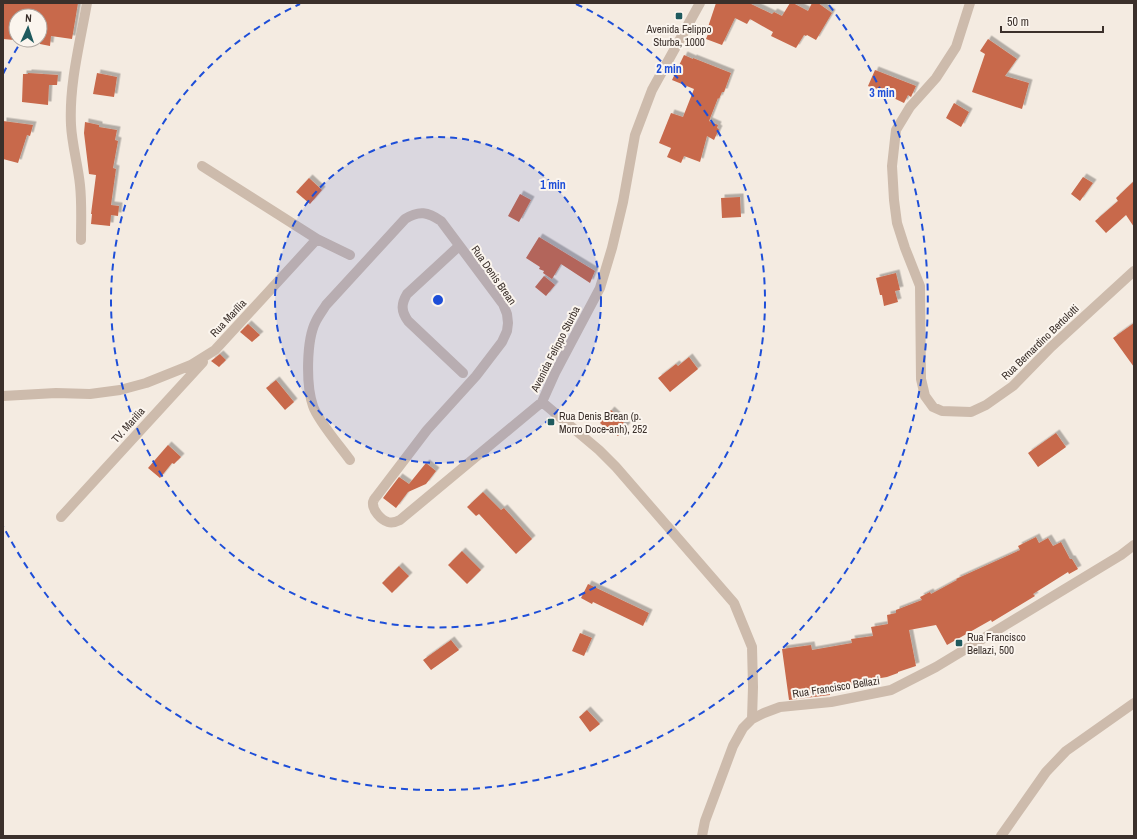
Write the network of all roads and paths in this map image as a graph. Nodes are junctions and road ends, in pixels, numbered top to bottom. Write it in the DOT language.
graph roads {
  1 [pos="87,3"];
  2 [pos="700,3"];
  3 [pos="970,3"];
  4 [pos="202,166"];
  5 [pos="81,240"];
  6 [pos="317,240"];
  7 [pos="459,246"];
  8 [pos="350,255"];
  9 [pos="1134,270"];
  10 [pos="214,350"];
  11 [pos="462,373"];
  12 [pos="3,396"];
  13 [pos="542,402"];
  14 [pos="350,460"];
  15 [pos="61,517"];
  16 [pos="1134,545"];
  17 [pos="1134,703"];
  18 [pos="752,719"];
  19 [pos="702,836"];
  20 [pos="1001,836"];
  1 -- 5 [label="street"];
  2 -- 13 [label="street, Avenida Felippo Sturba"];
  3 -- 9 [label="street, Rua Bernardino Bertolotti"];
  4 -- 6 [label="street"];
  6 -- 8 [label="street"];
  6 -- 10 [label="street, Rua Marília"];
  7 -- 11 [label="street"];
  7 -- 13 [label="street, Rua Denis Brean"];
  7 -- 14 [label="street, Rua Denis Brean"];
  10 -- 12 [label="street, Rua Marília"];
  10 -- 15 [label="street, TV. Marilia"];
  13 -- 18 [label="street, Avenida Felippo Sturba"];
  16 -- 18 [label="street, Rua Francisco Bellazi"];
  17 -- 20 [label="street"];
  18 -- 19 [label="street, Rua Francisco Bellazi"];
}
